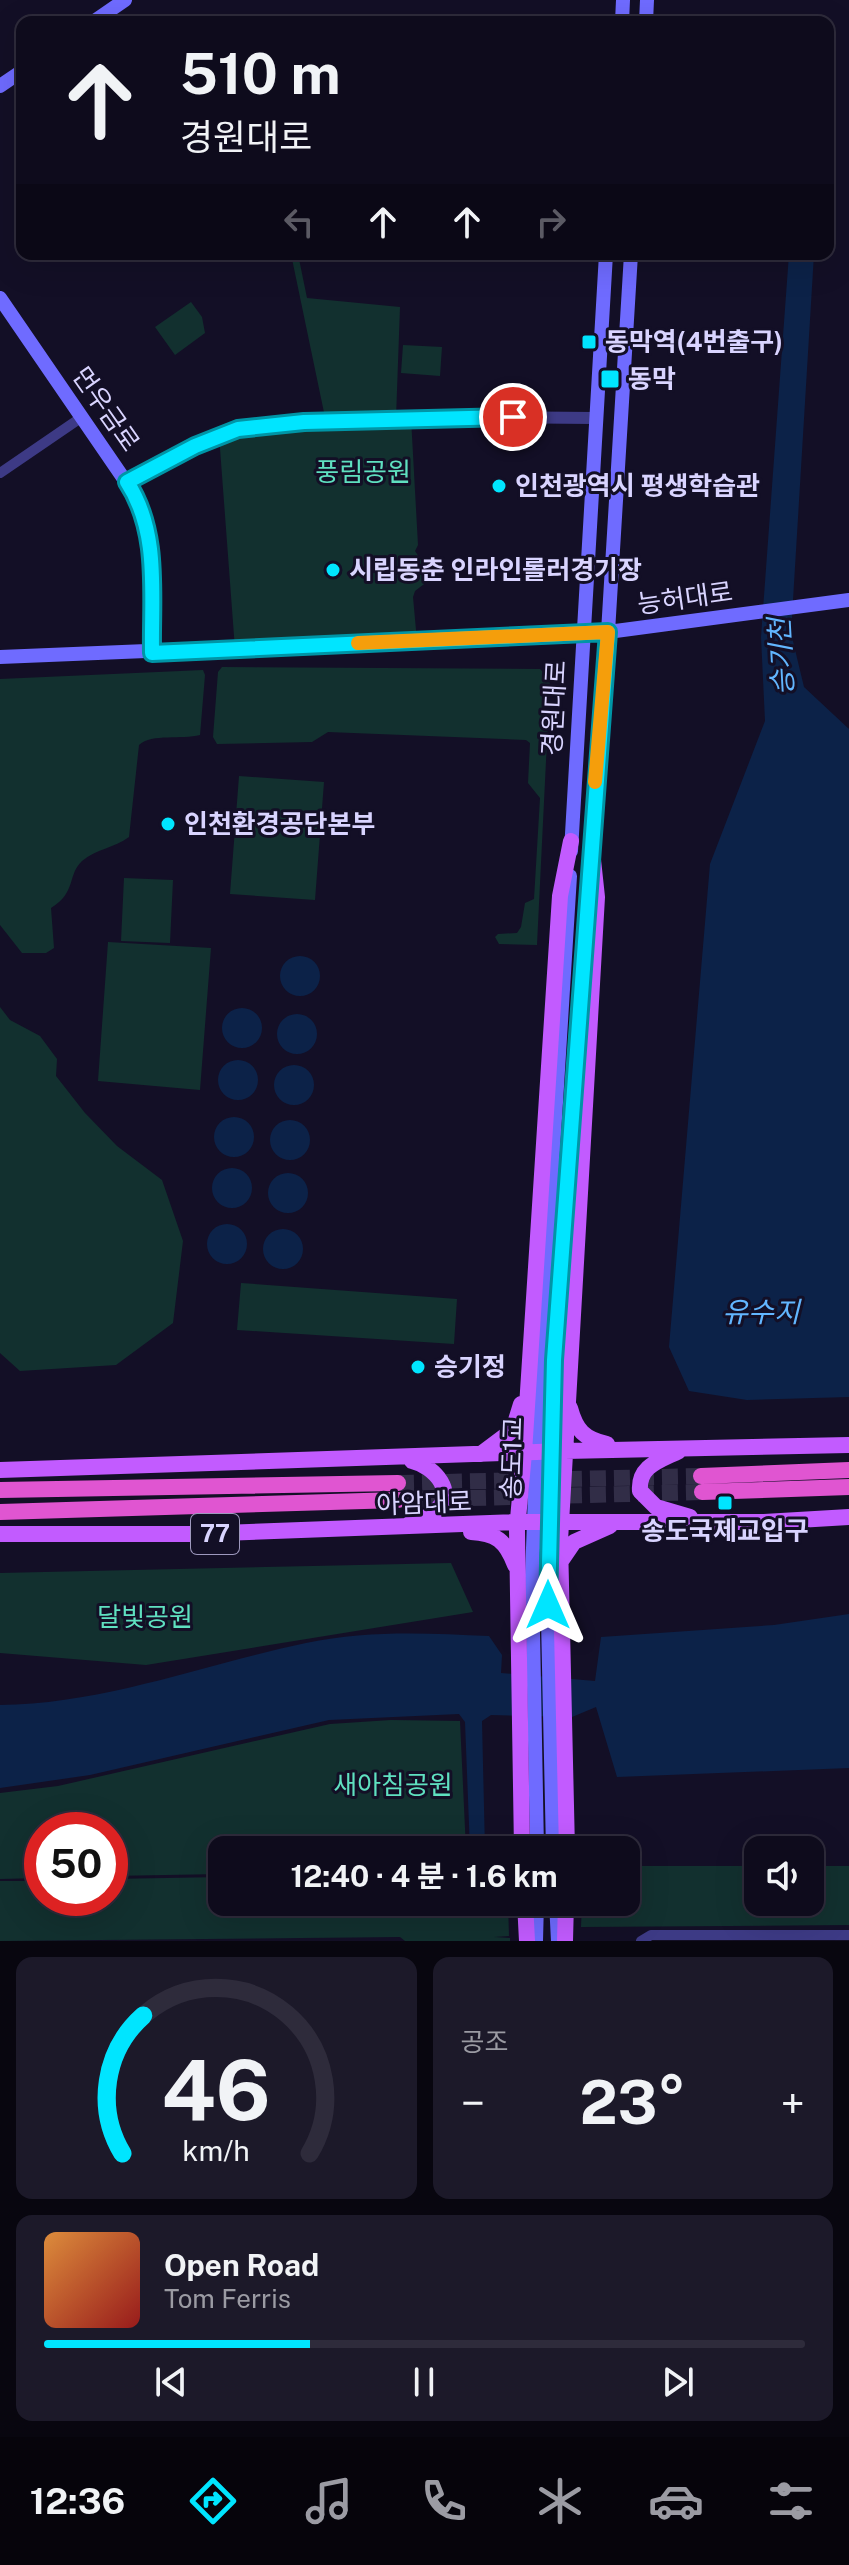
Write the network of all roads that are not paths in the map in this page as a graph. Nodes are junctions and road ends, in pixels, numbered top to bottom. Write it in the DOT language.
graph roads {
  1 [pos="125,0"];
  2 [pos="102,16"];
  3 [pos="606,260"];
  4 [pos="631,260"];
  5 [pos="0,298"];
  6 [pos="82,417"];
  7 [pos="594,418"];
  8 [pos="0,473"];
  9 [pos="127,482"];
  10 [pos="588,527"];
  11 [pos="614,528"];
  12 [pos="849,600"];
  13 [pos="608,632"];
  14 [pos="582,633"];
  15 [pos="152,653"];
  16 [pos="0,657"];
  17 [pos="571,841"];
  18 [pos="591,841"];
  19 [pos="566,972"];
  20 [pos="582,973"];
  21 [pos="528,1388"];
  22 [pos="568,1402"];
  23 [pos="849,1445"];
  24 [pos="684,1449"];
  25 [pos="636,1450"];
  26 [pos="565,1451"];
  27 [pos="524,1453"];
  28 [pos="481,1454"];
  29 [pos="398,1457"];
  30 [pos="0,1470"];
  31 [pos="849,1470"];
  32 [pos="398,1483"];
  33 [pos="849,1487"];
  34 [pos="0,1490"];
  35 [pos="398,1500"];
  36 [pos="0,1512"];
  37 [pos="849,1517"];
  38 [pos="623,1521"];
  39 [pos="518,1522"];
  40 [pos="702,1522"];
  41 [pos="561,1524"];
  42 [pos="429,1527"];
  43 [pos="400,1528"];
  44 [pos="0,1534"];
  45 [pos="561,1561"];
  46 [pos="518,1586"];
  47 [pos="522,1836"];
  48 [pos="537,1836"];
  49 [pos="553,1836"];
  50 [pos="567,1836"];
  51 [pos="526,1916"];
  52 [pos="537,1916"];
  53 [pos="557,1916"];
  54 [pos="566,1916"];
  55 [pos="849,1935"];
  56 [pos="527,1941"];
  57 [pos="536,1941"];
  58 [pos="558,1941"];
  59 [pos="565,1941"];
  60 [pos="641,1941"];
  1 -- 2 [label="main road"];
  3 -- 7 [label="main road, 경원대로"];
  4 -- 11 [label="main road, 경원대로"];
  5 -- 6 [label="main road, 먼우금로"];
  6 -- 8 [label="street"];
  6 -- 9 [label="main road, 먼우금로"];
  7 -- 9 [label="street"];
  7 -- 10 [label="main road, 경원대로"];
  9 -- 15 [label="main road, 먼우금로"];
  10 -- 11 [label="main road"];
  10 -- 14 [label="main road, 경원대로"];
  11 -- 13 [label="main road, 경원대로"];
  12 -- 13 [label="main road, 능허대로"];
  13 -- 14 [label="main road, 능허대로"];
  13 -- 18 [label="main road, 경원대로"];
  14 -- 15 [label="main road, 능허대로"];
  14 -- 17 [label="main road, 경원대로"];
  15 -- 16 [label="main road, 능허대로"];
  17 -- 19 [label="main road, 경원대로"];
  17 -- 21 [label="main road"];
  18 -- 20 [label="main road, 경원대로"];
  18 -- 22 [label="main road"];
  19 -- 48 [label="main road, 송도1교"];
  20 -- 49 [label="main road, 송도1교"];
  21 -- 27 [label="main road"];
  21 -- 28 [label="main road"];
  22 -- 25 [label="main road"];
  22 -- 26 [label="main road"];
  23 -- 24 [label="main road, 아암대로"];
  24 -- 25 [label="main road, 아암대로"];
  24 -- 40 [label="main road"];
  25 -- 26 [label="main road, 아암대로"];
  26 -- 27 [label="main road, 아암대로"];
  26 -- 41 [label="main road"];
  27 -- 28 [label="main road, 아암대로"];
  27 -- 39 [label="main road"];
  28 -- 29 [label="main road, 아암대로"];
  29 -- 30 [label="main road, 아암대로"];
  29 -- 43 [label="main road"];
  31 -- 33 [label="highway"];
  32 -- 34 [label="highway, 아암대로"];
  35 -- 36 [label="highway, 아암대로"];
  37 -- 40 [label="main road, 아암대로 / 77"];
  38 -- 40 [label="main road, 아암대로 / 77"];
  38 -- 41 [label="main road, 아암대로 / 77"];
  38 -- 45 [label="main road"];
  39 -- 41 [label="main road, 아암대로 / 77"];
  39 -- 42 [label="main road, 아암대로 / 77"];
  39 -- 46 [label="main road"];
  41 -- 45 [label="main road"];
  42 -- 43 [label="main road, 아암대로 / 77"];
  42 -- 46 [label="main road"];
  43 -- 44 [label="main road, 아암대로 / 77"];
  45 -- 50 [label="main road"];
  46 -- 47 [label="main road"];
  51 -- 56 [label="main road"];
  52 -- 57 [label="main road"];
  53 -- 58 [label="main road"];
  54 -- 59 [label="main road"];
  55 -- 60 [label="street"];
}
